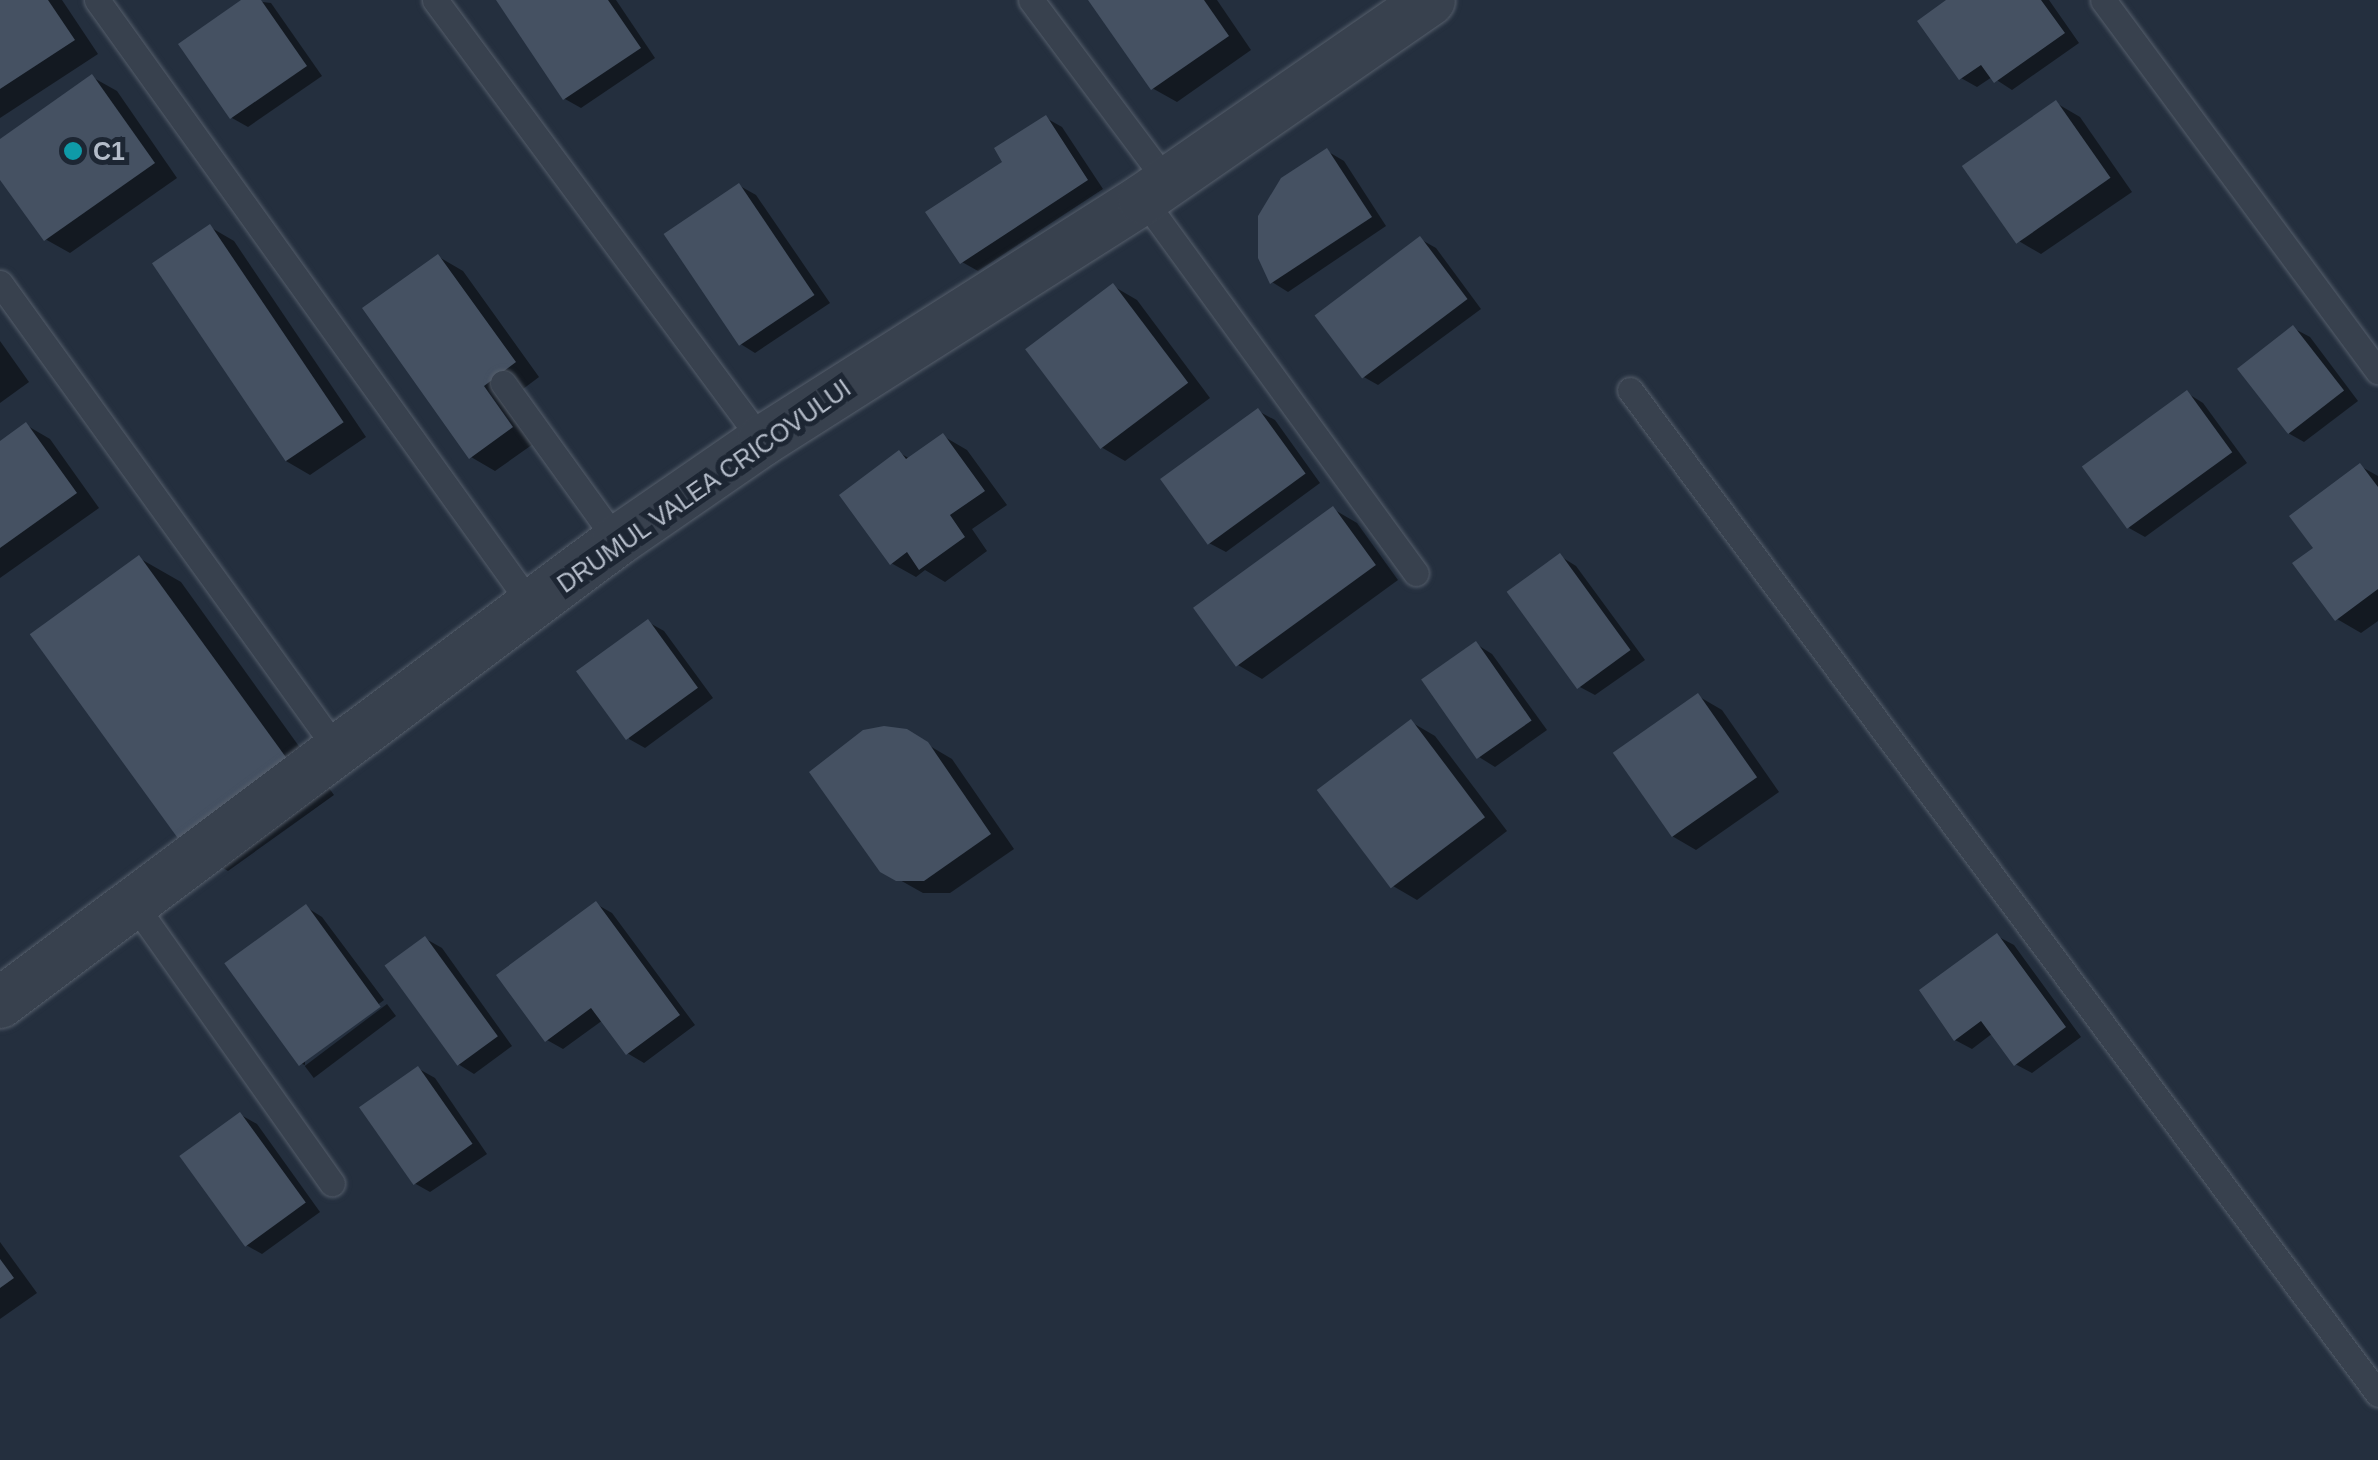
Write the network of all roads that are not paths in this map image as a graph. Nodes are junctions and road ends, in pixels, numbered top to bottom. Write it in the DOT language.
graph roads {
  1 [pos="97,0"];
  2 [pos="435,0"];
  3 [pos="1032,0"];
  4 [pos="1430,0"];
  5 [pos="2104,0"];
  6 [pos="1155,190"];
  7 [pos="0,283"];
  8 [pos="2378,370"];
  9 [pos="503,383"];
  10 [pos="1630,390"];
  11 [pos="762,441"];
  12 [pos="618,541"];
  13 [pos="1416,573"];
  14 [pos="532,606"];
  15 [pos="338,750"];
  16 [pos="132,901"];
  17 [pos="0,1003"];
  18 [pos="332,1183"];
  19 [pos="2378,1394"];
  1 -- 14 [label="lane"];
  2 -- 11 [label="lane"];
  3 -- 6 [label="lane"];
  4 -- 6 [label="street, DRUMUL VALEA CRICOVULUI"];
  5 -- 8 [label="lane"];
  6 -- 11 [label="street, DRUMUL VALEA CRICOVULUI"];
  6 -- 13 [label="lane"];
  7 -- 15 [label="lane"];
  9 -- 12 [label="lane"];
  10 -- 19 [label="lane"];
  11 -- 12 [label="street, DRUMUL VALEA CRICOVULUI"];
  12 -- 14 [label="street, DRUMUL VALEA CRICOVULUI"];
  14 -- 15 [label="street, DRUMUL VALEA CRICOVULUI"];
  15 -- 16 [label="street, DRUMUL VALEA CRICOVULUI"];
  16 -- 17 [label="street, DRUMUL VALEA CRICOVULUI"];
  16 -- 18 [label="lane"];
}
